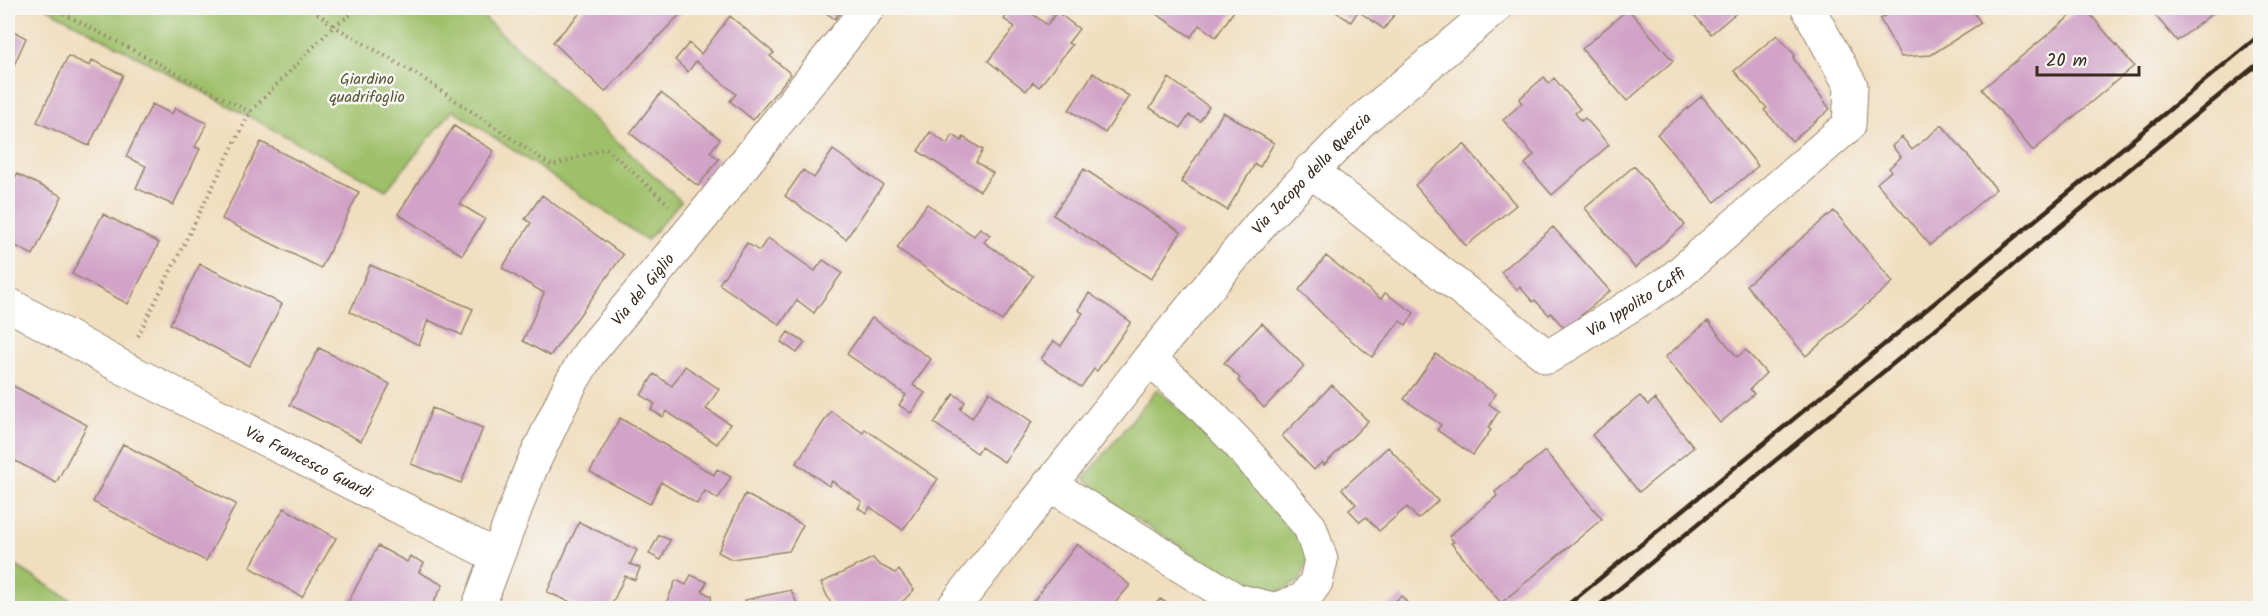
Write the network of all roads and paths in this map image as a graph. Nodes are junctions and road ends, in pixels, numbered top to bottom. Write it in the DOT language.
graph roads {
  1 [pos="53,8"];
  2 [pos="311,8"];
  3 [pos="360,8"];
  4 [pos="868,8"];
  5 [pos="1495,8"];
  6 [pos="1808,8"];
  7 [pos="334,26"];
  8 [pos="250,112"];
  9 [pos="1310,170"];
  10 [pos="672,208"];
  11 [pos="8,304"];
  12 [pos="1149,359"];
  13 [pos="122,367"];
  14 [pos="1049,484"];
  15 [pos="496,556"];
  16 [pos="478,609"];
  17 [pos="953,609"];
  18 [pos="1269,609"];
  19 [pos="1279,609"];
  1 -- 8 [label="path"];
  2 -- 7 [label="path"];
  3 -- 7 [label="path"];
  4 -- 15 [label="street, Via del Giglio"];
  5 -- 9 [label="street, Via Jacopo della Quercia"];
  6 -- 9 [label="street, Via Ippolito Caffi"];
  7 -- 8 [label="path"];
  7 -- 10 [label="path"];
  8 -- 13 [label="path"];
  9 -- 12 [label="street, Via Jacopo della Quercia"];
  11 -- 13 [label="street, Via Francesco Guardi"];
  12 -- 14 [label="street, Via Jacopo della Quercia"];
  12 -- 19 [label="street"];
  13 -- 15 [label="street, Via Francesco Guardi"];
  14 -- 17 [label="street, Via Jacopo della Quercia"];
  14 -- 18 [label="street"];
  15 -- 16 [label="street, Via del Giglio"];
}
